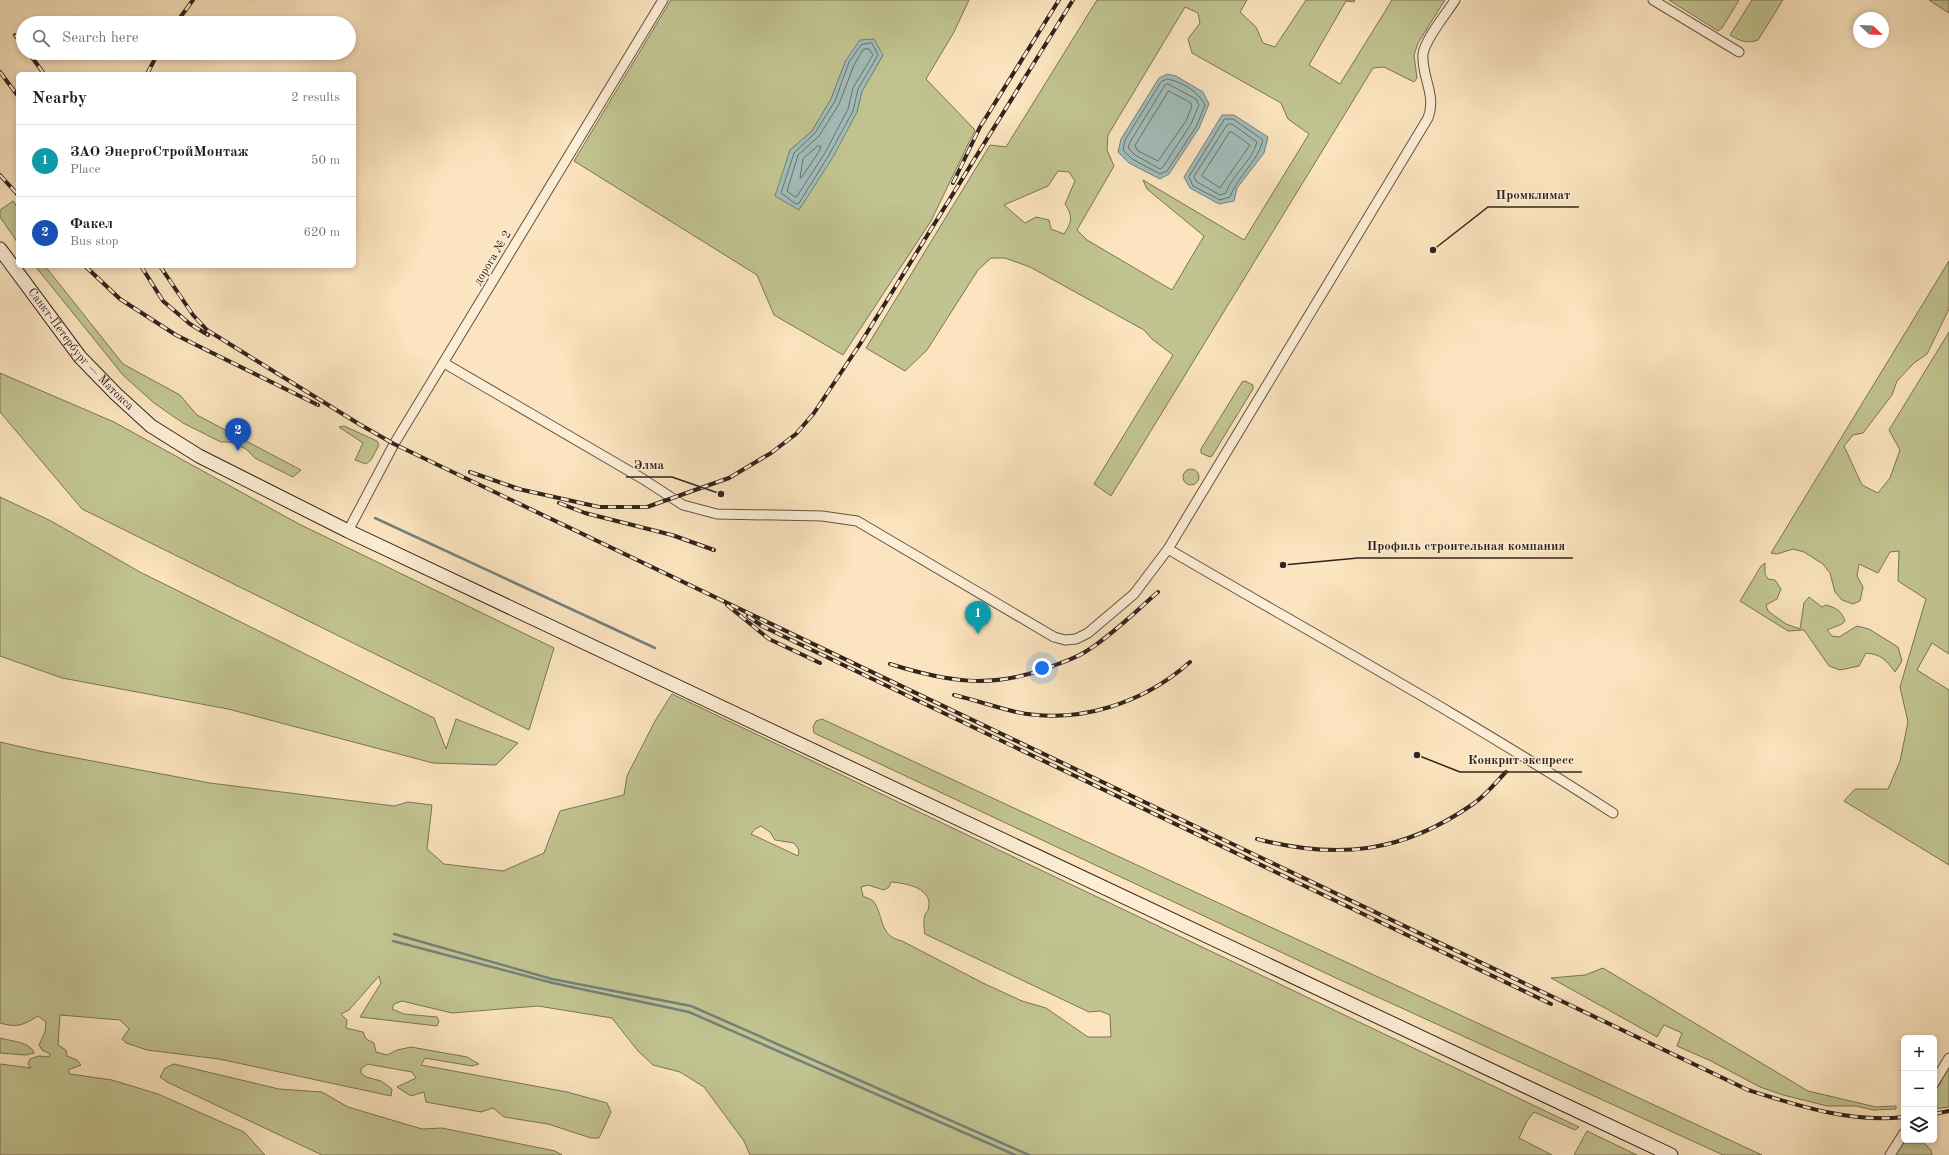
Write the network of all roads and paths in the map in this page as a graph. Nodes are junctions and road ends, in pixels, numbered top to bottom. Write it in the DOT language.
graph roads {
  1 [pos="663,0"];
  2 [pos="1455,0"];
  3 [pos="1653,0"];
  4 [pos="1739,52"];
  5 [pos="0,249"];
  6 [pos="444,363"];
  7 [pos="348,531"];
  8 [pos="1168,549"];
  9 [pos="1613,813"];
  10 [pos="1949,1058"];
  11 [pos="1937,1078"];
  12 [pos="1901,1138"];
  13 [pos="1671,1155"];
  14 [pos="1890,1155"];
  1 -- 6 [label="street, дорога № 2"];
  2 -- 8 [label="street"];
  3 -- 4 [label="street"];
  5 -- 7 [label="main road, Санкт-Петербург — Матокса"];
  6 -- 7 [label="street, дорога № 2"];
  6 -- 8 [label="street"];
  7 -- 13 [label="main road, Санкт-Петербург — Матокса"];
  8 -- 9 [label="street"];
  10 -- 11 [label="street"];
  12 -- 14 [label="street"];
}
